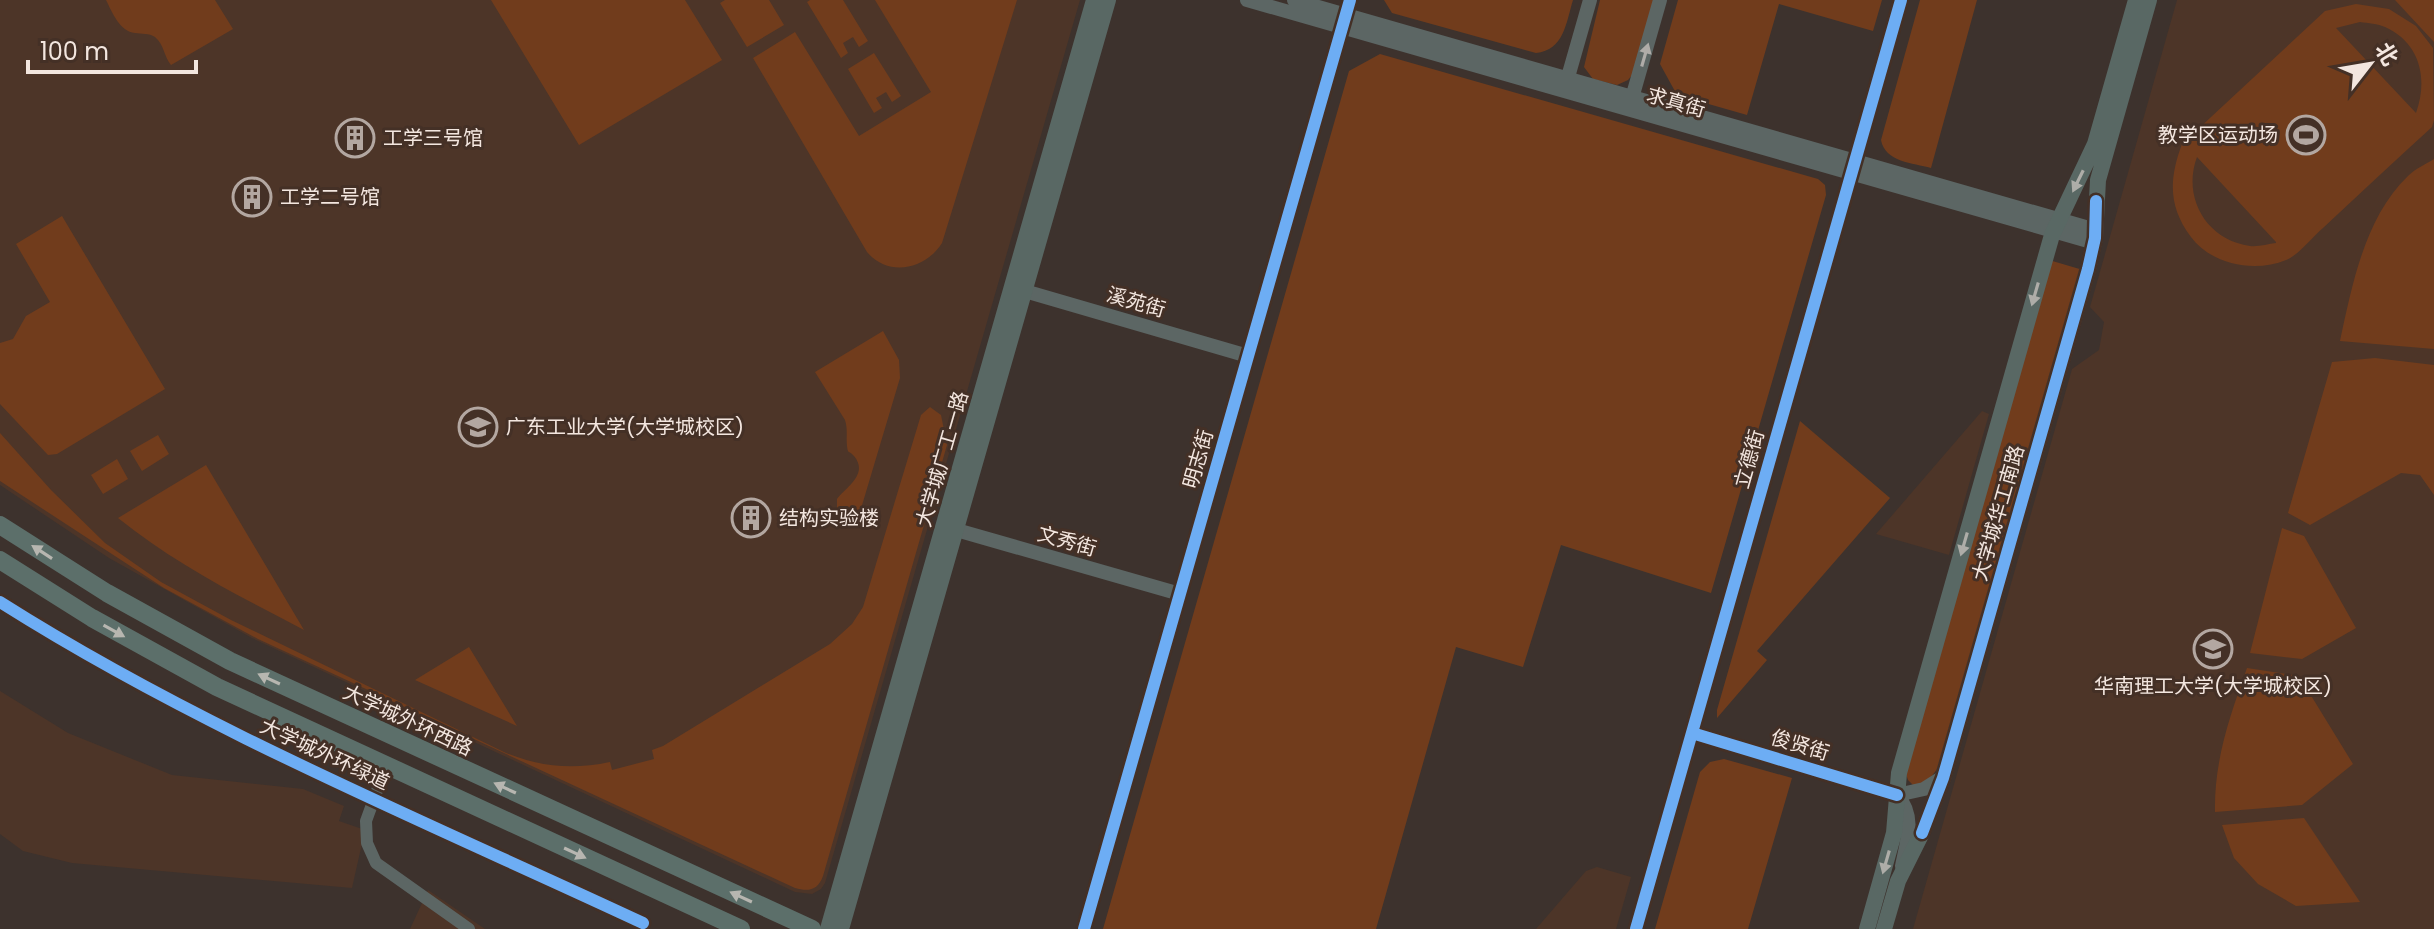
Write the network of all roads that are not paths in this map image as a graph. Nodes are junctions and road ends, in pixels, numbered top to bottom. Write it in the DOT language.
graph roads {
  1 [pos="1094,0"];
  2 [pos="1108,0"];
  3 [pos="1247,0"];
  4 [pos="1294,0"];
  5 [pos="1590,0"];
  6 [pos="1660,0"];
  7 [pos="1901,0"];
  8 [pos="2136,0"];
  9 [pos="2149,0"];
  10 [pos="1346,14"];
  11 [pos="1566,85"];
  12 [pos="1631,103"];
  13 [pos="1853,167"];
  14 [pos="2056,225"];
  15 [pos="2095,237"];
  16 [pos="1018,289"];
  17 [pos="1248,356"];
  18 [pos="0,525"];
  19 [pos="950,528"];
  20 [pos="0,560"];
  21 [pos="1180,594"];
  22 [pos="1692,733"];
  23 [pos="386,766"];
  24 [pos="1943,777"];
  25 [pos="1897,795"];
  26 [pos="1898,881"];
  27 [pos="469,929"];
  28 [pos="741,929"];
  29 [pos="812,929"];
  30 [pos="828,929"];
  31 [pos="841,929"];
  32 [pos="1084,929"];
  33 [pos="1636,929"];
  34 [pos="1867,929"];
  35 [pos="1884,929"];
  1 -- 16 [label="main road, 大学城广工一路"];
  2 -- 16 [label="main road, 大学城广工一路"];
  3 -- 10 [label="street, 求真街"];
  4 -- 10 [label="street, 求真街"];
  5 -- 11 [label="street"];
  12 -- 6 [label="street, one-way"];
  7 -- 13 [label="street, 立德街"];
  8 -- 14 [label="main road, 大学城华工南路, one-way"];
  9 -- 15 [label="main road, 大学城华工南路"];
  10 -- 11 [label="street, 求真街"];
  10 -- 17 [label="street, 明志街"];
  11 -- 12 [label="street, 求真街"];
  12 -- 13 [label="street, 求真街"];
  13 -- 14 [label="street, 求真街"];
  13 -- 22 [label="street, 立德街"];
  14 -- 15 [label="street, 求真街"];
  14 -- 25 [label="main road, 大学城华工南路, one-way"];
  15 -- 24 [label="main road, 大学城华工南路"];
  16 -- 17 [label="street, 溪苑街"];
  16 -- 19 [label="main road, 大学城广工一路"];
  17 -- 21 [label="street, 明志街"];
  29 -- 18 [label="main road, 大学城外环西路, one-way"];
  19 -- 21 [label="street, 文秀街"];
  19 -- 30 [label="main road, 大学城广工一路"];
  19 -- 31 [label="main road, 大学城广工一路"];
  20 -- 23 [label="main road, one-way"];
  21 -- 32 [label="street, 明志街"];
  22 -- 25 [label="street, 俊贤街"];
  22 -- 33 [label="street, 立德街"];
  23 -- 27 [label="street"];
  23 -- 28 [label="main road, one-way"];
  24 -- 25 [label="street"];
  24 -- 26 [label="main road, 大学城华工南路"];
  25 -- 26 [label="street"];
  25 -- 34 [label="main road, 大学城华工南路, one-way"];
  26 -- 35 [label="main road, 大学城华工南路"];
}
